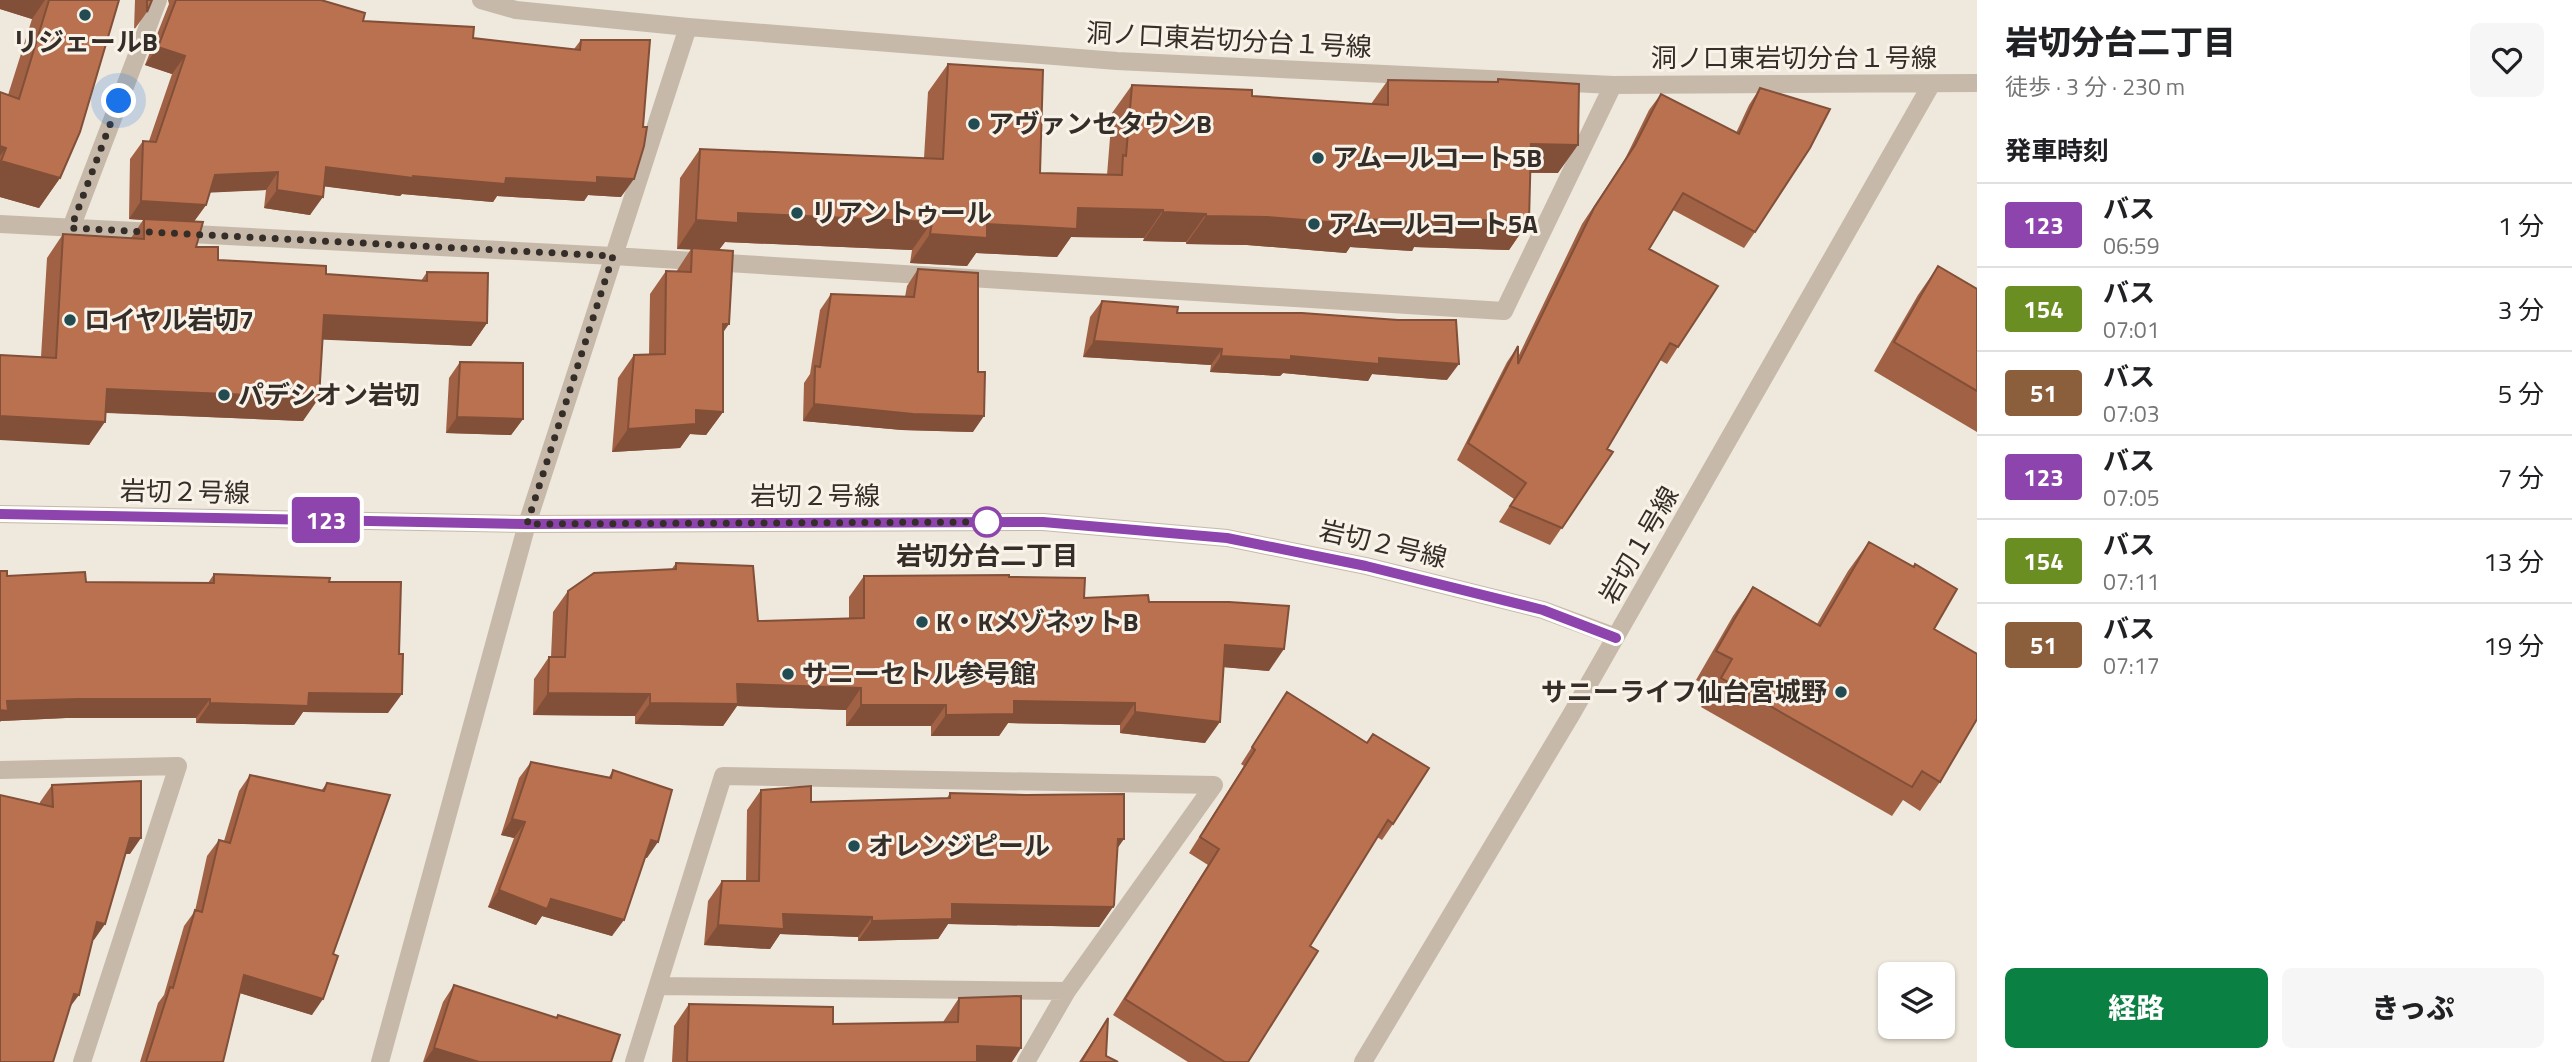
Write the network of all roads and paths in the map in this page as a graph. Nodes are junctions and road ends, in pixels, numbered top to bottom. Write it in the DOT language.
graph roads {
  1 [pos="158,0"];
  2 [pos="481,0"];
  3 [pos="688,27"];
  4 [pos="1977,83"];
  5 [pos="1613,85"];
  6 [pos="1931,85"];
  7 [pos="0,224"];
  8 [pos="71,228"];
  9 [pos="613,256"];
  10 [pos="0,514"];
  11 [pos="527,524"];
  12 [pos="1616,638"];
  13 [pos="0,771"];
  14 [pos="658,986"];
  15 [pos="1068,991"];
  16 [pos="82,1062"];
  17 [pos="380,1062"];
  18 [pos="634,1062"];
  19 [pos="1026,1062"];
  20 [pos="1363,1062"];
  1 -- 8 [label="street"];
  2 -- 3 [label="street, 洞ノ口東岩切分台１号線"];
  3 -- 5 [label="street, 洞ノ口東岩切分台１号線"];
  3 -- 9 [label="street"];
  4 -- 6 [label="street, 洞ノ口東岩切分台１号線"];
  5 -- 6 [label="street, 洞ノ口東岩切分台１号線"];
  5 -- 9 [label="street"];
  6 -- 12 [label="street, 岩切１号線"];
  7 -- 8 [label="street"];
  8 -- 9 [label="street"];
  9 -- 11 [label="street"];
  10 -- 11 [label="street, 岩切２号線"];
  11 -- 12 [label="street, 岩切２号線"];
  11 -- 17 [label="street"];
  12 -- 20 [label="street, 岩切１号線"];
  13 -- 16 [label="street"];
  14 -- 15 [label="street"];
  14 -- 15 [label="street"];
  14 -- 18 [label="street"];
  15 -- 19 [label="street"];
}
